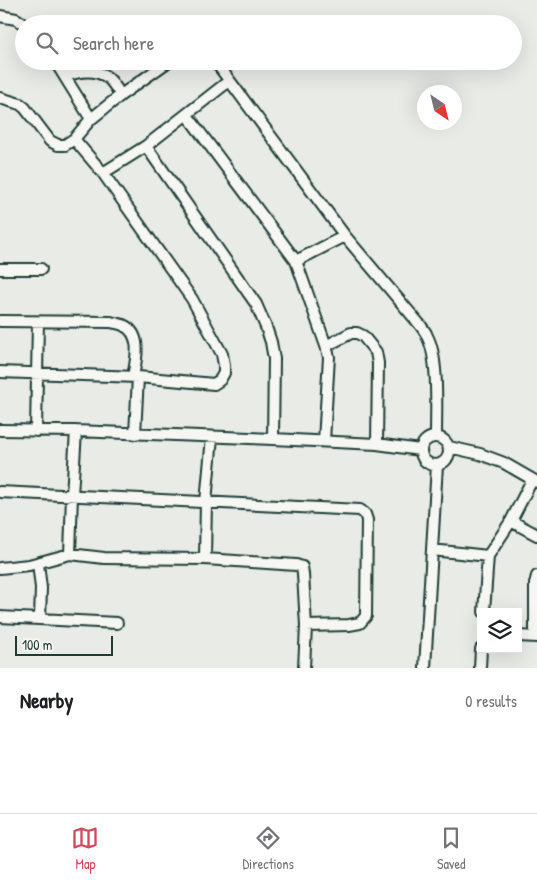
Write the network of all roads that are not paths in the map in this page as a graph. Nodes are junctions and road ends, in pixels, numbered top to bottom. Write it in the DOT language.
graph roads {
  1 [pos="0,16"];
  2 [pos="15,19"];
  3 [pos="61,70"];
  4 [pos="156,70"];
  5 [pos="221,70"];
  6 [pos="65,76"];
  7 [pos="229,81"];
  8 [pos="121,95"];
  9 [pos="0,98"];
  10 [pos="187,115"];
  11 [pos="91,119"];
  12 [pos="74,138"];
  13 [pos="146,146"];
  14 [pos="103,173"];
  15 [pos="345,236"];
  16 [pos="296,261"];
  17 [pos="41,269"];
  18 [pos="0,270"];
  19 [pos="0,321"];
  20 [pos="38,322"];
  21 [pos="326,346"];
  22 [pos="0,372"];
  23 [pos="36,374"];
  24 [pos="136,377"];
  25 [pos="0,430"];
  26 [pos="36,431"];
  27 [pos="76,431"];
  28 [pos="135,434"];
  29 [pos="436,436"];
  30 [pos="212,437"];
  31 [pos="273,439"];
  32 [pos="324,442"];
  33 [pos="377,444"];
  34 [pos="449,447"];
  35 [pos="420,450"];
  36 [pos="437,465"];
  37 [pos="535,481"];
  38 [pos="0,492"];
  39 [pos="72,495"];
  40 [pos="206,502"];
  41 [pos="511,521"];
  42 [pos="537,535"];
  43 [pos="432,550"];
  44 [pos="70,554"];
  45 [pos="488,556"];
  46 [pos="205,559"];
  47 [pos="38,563"];
  48 [pos="0,568"];
  49 [pos="537,576"];
  50 [pos="484,608"];
  51 [pos="0,617"];
  52 [pos="40,619"];
  53 [pos="117,623"];
  54 [pos="306,626"];
  55 [pos="522,636"];
  56 [pos="536,637"];
  57 [pos="481,653"];
  58 [pos="304,668"];
  59 [pos="425,668"];
  60 [pos="480,668"];
  1 -- 2 [label="street"];
  3 -- 6 [label="street"];
  4 -- 8 [label="street"];
  5 -- 7 [label="street"];
  6 -- 8 [label="street"];
  6 -- 11 [label="street"];
  7 -- 10 [label="street"];
  7 -- 15 [label="street"];
  8 -- 11 [label="street"];
  9 -- 12 [label="street"];
  10 -- 13 [label="street"];
  10 -- 16 [label="street"];
  11 -- 12 [label="street"];
  12 -- 14 [label="street"];
  13 -- 14 [label="street"];
  13 -- 31 [label="street"];
  14 -- 24 [label="street"];
  15 -- 16 [label="street"];
  15 -- 29 [label="street"];
  16 -- 21 [label="street"];
  17 -- 18 [label="street"];
  19 -- 20 [label="street"];
  20 -- 23 [label="street"];
  20 -- 24 [label="street"];
  21 -- 32 [label="street"];
  21 -- 33 [label="street"];
  22 -- 23 [label="street"];
  23 -- 24 [label="street"];
  23 -- 26 [label="street"];
  24 -- 28 [label="street"];
  25 -- 26 [label="street"];
  26 -- 27 [label="street"];
  27 -- 28 [label="street"];
  27 -- 39 [label="street"];
  28 -- 30 [label="street"];
  29 -- 34 [label="street"];
  29 -- 35 [label="street"];
  30 -- 31 [label="street"];
  30 -- 40 [label="street"];
  31 -- 32 [label="street"];
  32 -- 33 [label="street"];
  33 -- 35 [label="street"];
  34 -- 36 [label="street"];
  34 -- 37 [label="street"];
  35 -- 36 [label="street"];
  36 -- 43 [label="street"];
  37 -- 41 [label="street"];
  38 -- 39 [label="street"];
  39 -- 40 [label="street"];
  39 -- 44 [label="street"];
  40 -- 46 [label="street"];
  40 -- 54 [label="street"];
  41 -- 42 [label="street"];
  41 -- 45 [label="street"];
  43 -- 45 [label="street"];
  43 -- 59 [label="street"];
  44 -- 46 [label="street"];
  44 -- 47 [label="street"];
  45 -- 50 [label="street"];
  46 -- 54 [label="street"];
  47 -- 48 [label="street"];
  47 -- 52 [label="street"];
  49 -- 56 [label="street"];
  51 -- 52 [label="street"];
  52 -- 53 [label="street"];
  54 -- 58 [label="street"];
  55 -- 56 [label="street"];
  57 -- 60 [label="street"];
}
